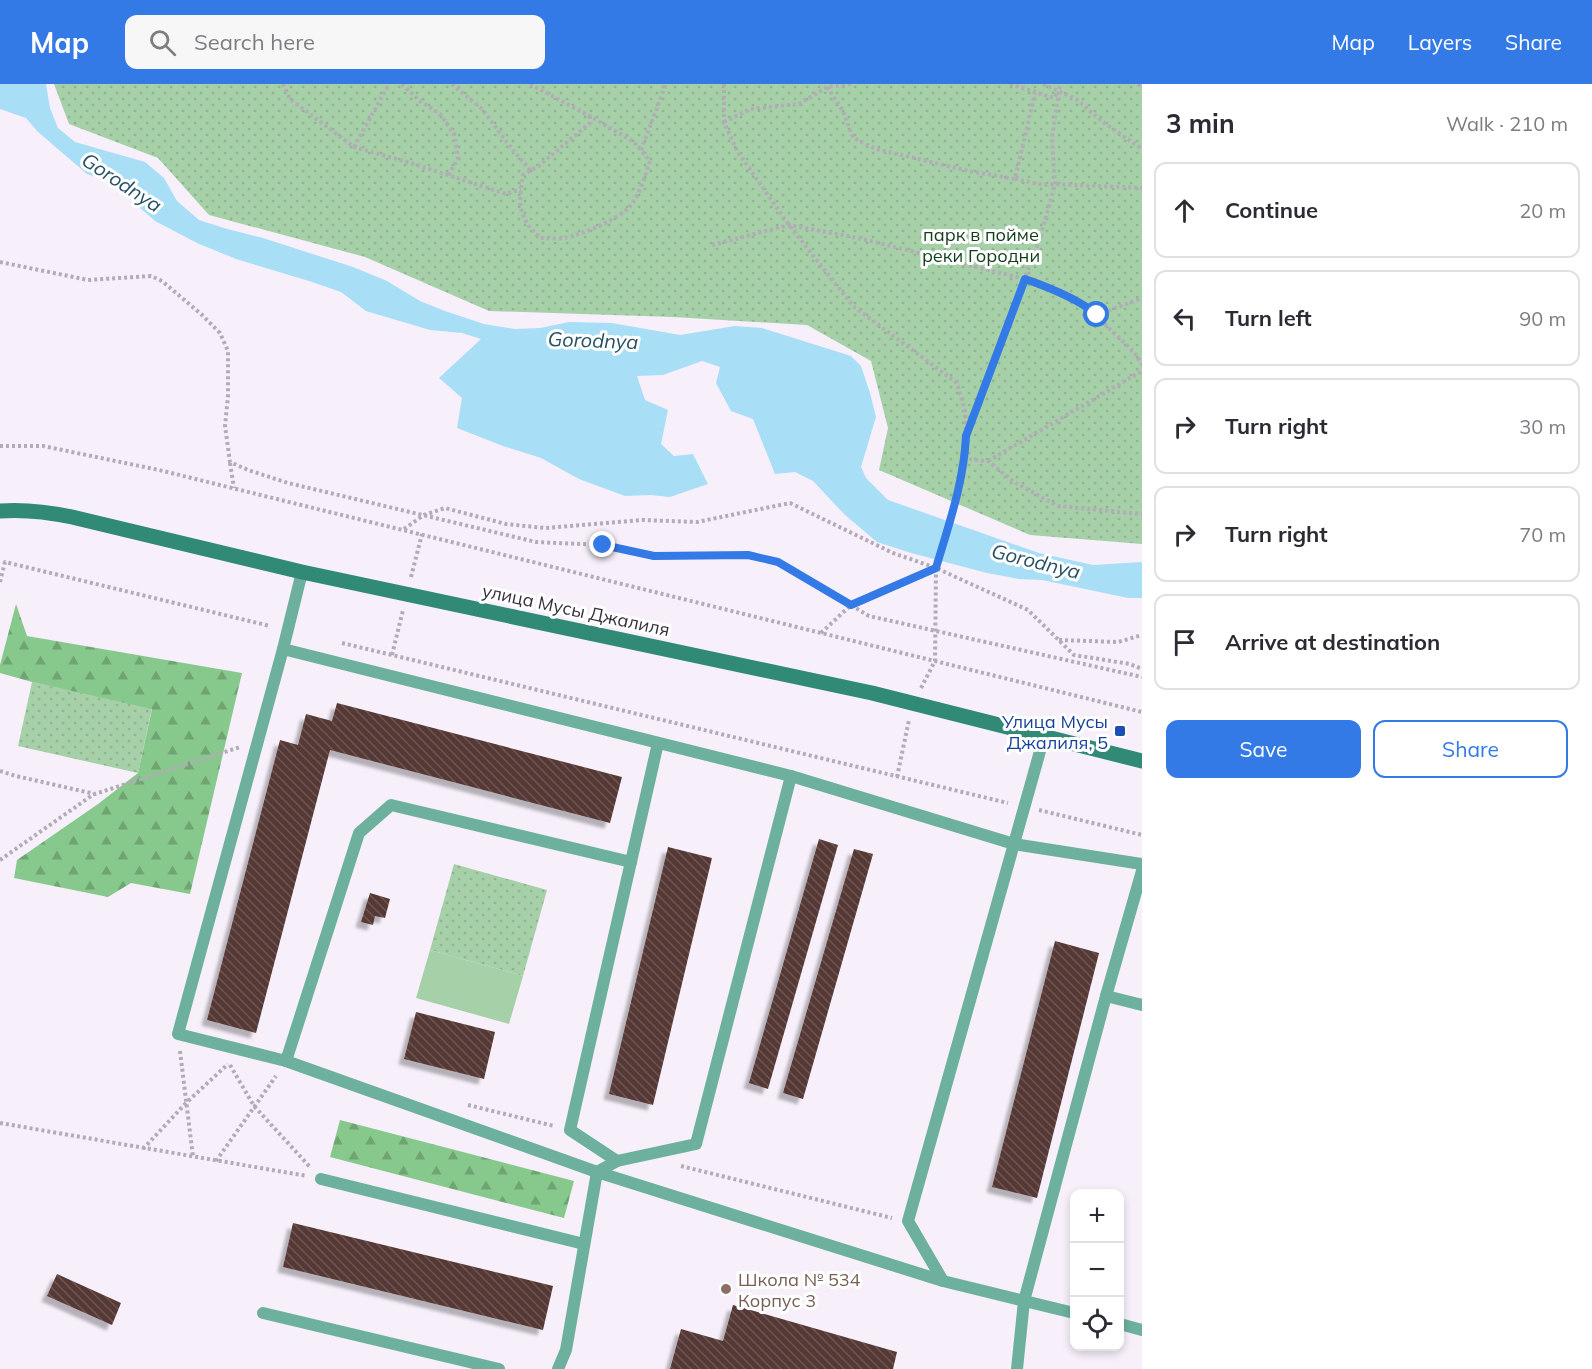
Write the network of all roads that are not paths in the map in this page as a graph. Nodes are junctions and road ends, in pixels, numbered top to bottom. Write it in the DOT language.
graph roads {
  1 [pos="0,511"];
  2 [pos="302,572"];
  3 [pos="283,649"];
  4 [pos="1044,737"];
  5 [pos="658,743"];
  6 [pos="1142,761"];
  7 [pos="791,776"];
  8 [pos="1014,844"];
  9 [pos="631,862"];
  10 [pos="1142,864"];
  11 [pos="1142,871"];
  12 [pos="1106,996"];
  13 [pos="1142,1005"];
  14 [pos="286,1061"];
  15 [pos="617,1161"];
  16 [pos="597,1172"];
  17 [pos="321,1179"];
  18 [pos="584,1244"];
  19 [pos="943,1281"];
  20 [pos="1024,1301"];
  21 [pos="1070,1312"];
  22 [pos="263,1313"];
  23 [pos="1124,1325"];
  24 [pos="1142,1330"];
  25 [pos="499,1369"];
  26 [pos="558,1369"];
  27 [pos="1017,1369"];
  1 -- 2 [label="main road, улица Мусы Джалиля"];
  2 -- 3 [label="lane"];
  2 -- 4 [label="main road, улица Мусы Джалиля"];
  3 -- 5 [label="lane"];
  3 -- 14 [label="lane"];
  4 -- 6 [label="main road, улица Мусы Джалиля"];
  4 -- 8 [label="lane"];
  5 -- 7 [label="lane"];
  5 -- 9 [label="lane"];
  7 -- 8 [label="lane"];
  7 -- 15 [label="lane"];
  8 -- 10 [label="lane"];
  8 -- 19 [label="lane"];
  9 -- 14 [label="lane"];
  9 -- 15 [label="lane"];
  11 -- 12 [label="lane"];
  12 -- 13 [label="lane"];
  12 -- 20 [label="lane"];
  14 -- 16 [label="lane"];
  15 -- 16 [label="lane"];
  16 -- 18 [label="lane"];
  16 -- 19 [label="lane"];
  17 -- 18 [label="lane"];
  18 -- 26 [label="lane"];
  19 -- 20 [label="lane"];
  20 -- 21 [label="lane"];
  20 -- 27 [label="lane"];
  22 -- 25 [label="lane"];
  23 -- 24 [label="lane"];
}
